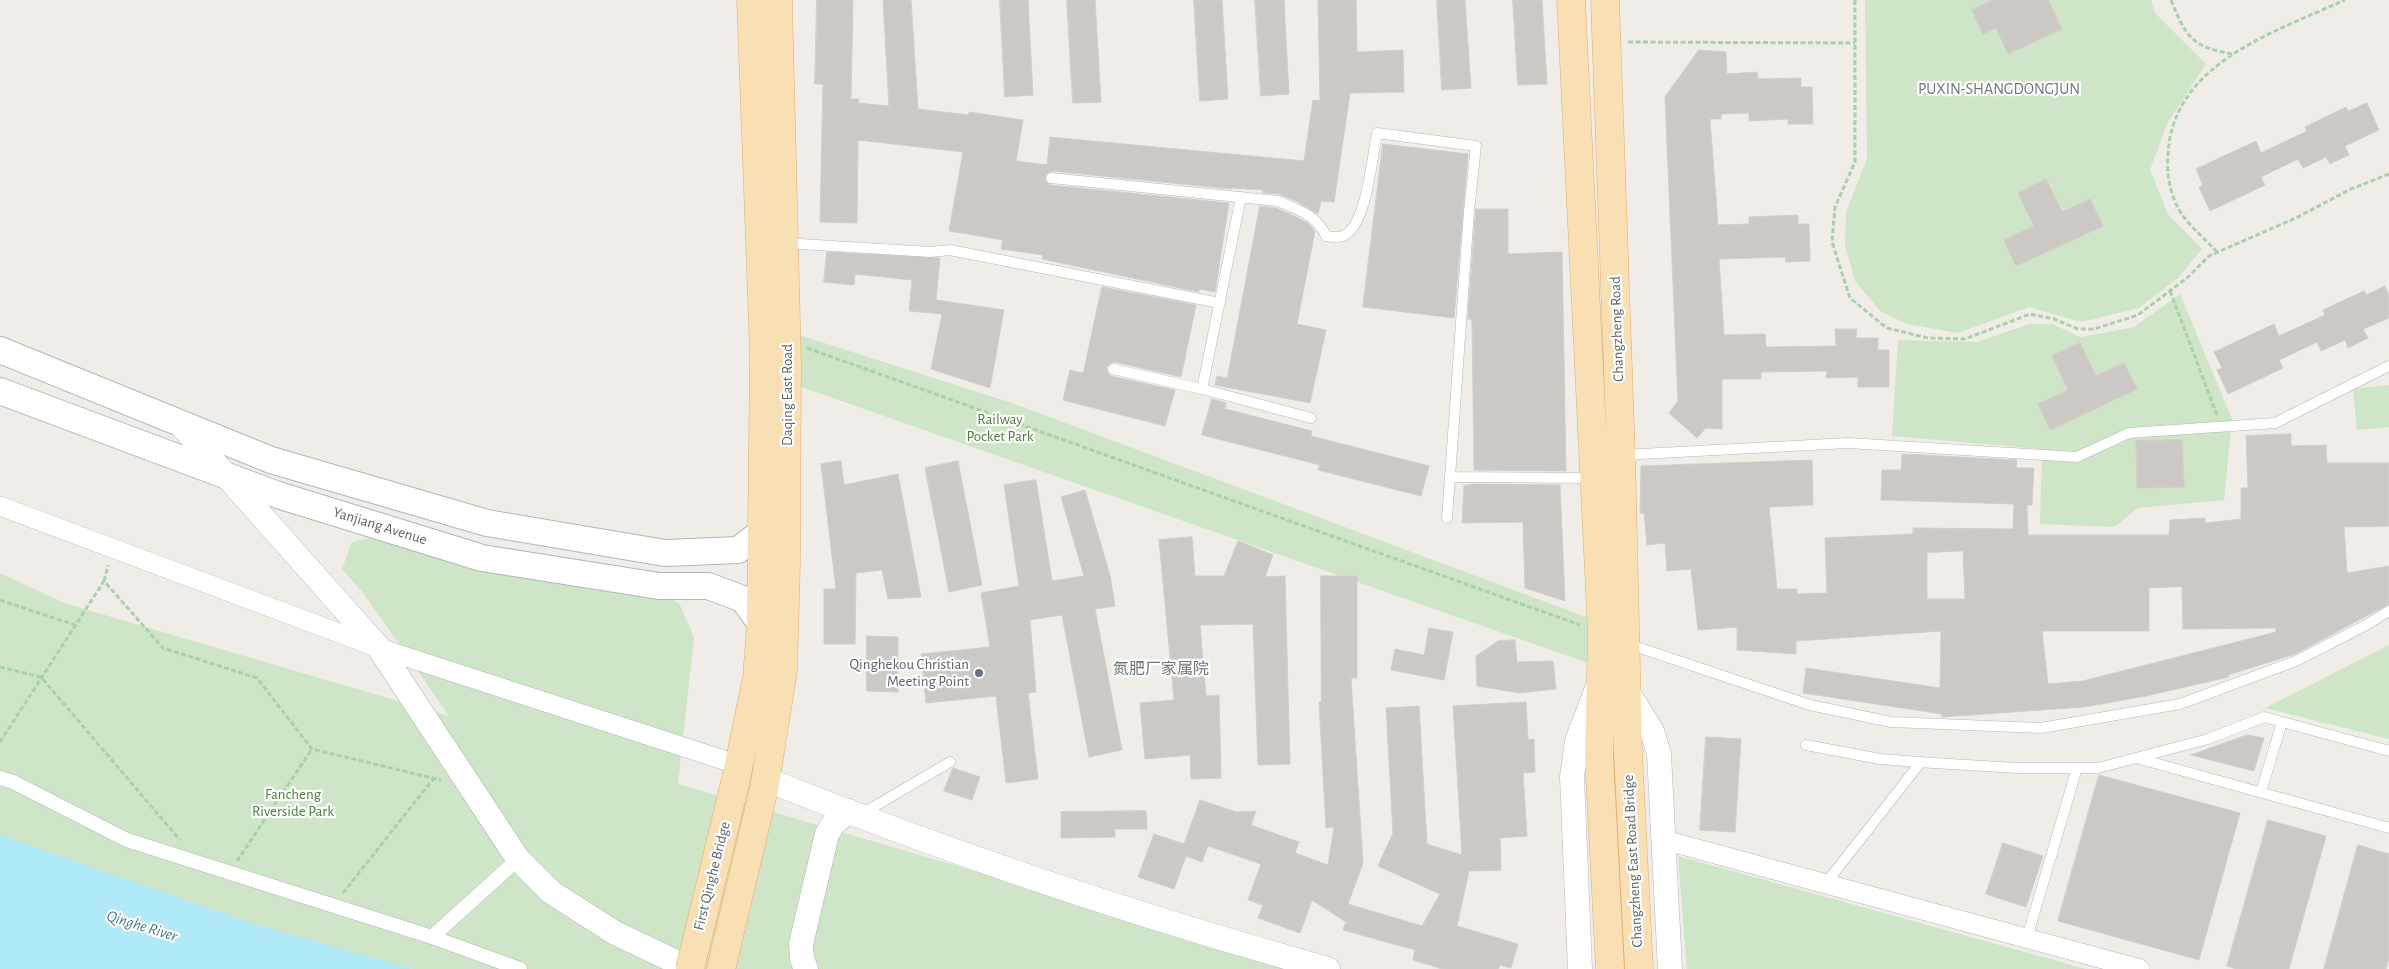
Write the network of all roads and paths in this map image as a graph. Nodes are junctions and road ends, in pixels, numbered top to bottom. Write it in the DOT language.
graph roads {
  1 [pos="751,0"];
  2 [pos="778,0"];
  3 [pos="1570,0"];
  4 [pos="1605,0"];
  5 [pos="1855,0"];
  6 [pos="2171,0"];
  7 [pos="2345,0"];
  8 [pos="1607,42"];
  9 [pos="1855,43"];
  10 [pos="2232,54"];
  11 [pos="2389,174"];
  12 [pos="1050,178"];
  13 [pos="1241,197"];
  14 [pos="784,242"];
  15 [pos="2217,252"];
  16 [pos="2170,292"];
  17 [pos="1220,303"];
  18 [pos="787,340"];
  19 [pos="0,350"];
  20 [pos="2389,366"];
  21 [pos="1113,370"];
  22 [pos="1202,389"];
  23 [pos="0,391"];
  24 [pos="1311,418"];
  25 [pos="181,425"];
  26 [pos="2222,427"];
  27 [pos="1621,455"];
  28 [pos="227,476"];
  29 [pos="1450,478"];
  30 [pos="1594,478"];
  31 [pos="0,506"];
  32 [pos="1447,518"];
  33 [pos="763,531"];
  34 [pos="0,600"];
  35 [pos="2389,611"];
  36 [pos="761,624"];
  37 [pos="75,625"];
  38 [pos="1602,632"];
  39 [pos="379,648"];
  40 [pos="1627,651"];
  41 [pos="0,667"];
  42 [pos="1602,675"];
  43 [pos="41,677"];
  44 [pos="1628,691"];
  45 [pos="2282,722"];
  46 [pos="0,742"];
  47 [pos="1806,746"];
  48 [pos="312,749"];
  49 [pos="2389,751"];
  50 [pos="2140,758"];
  51 [pos="950,762"];
  52 [pos="1921,762"];
  53 [pos="2077,768"];
  54 [pos="737,774"];
  55 [pos="0,778"];
  56 [pos="434,778"];
  57 [pos="764,784"];
  58 [pos="473,788"];
  59 [pos="2260,792"];
  60 [pos="813,798"];
  61 [pos="854,813"];
  62 [pos="2389,828"];
  63 [pos="827,834"];
  64 [pos="1664,840"];
  65 [pos="518,859"];
  66 [pos="200,863"];
  67 [pos="229,872"];
  68 [pos="1826,884"];
  69 [pos="333,905"];
  70 [pos="432,937"];
  71 [pos="2027,938"];
  72 [pos="520,969"];
  73 [pos="690,969"];
  74 [pos="721,969"];
  75 [pos="806,969"];
  76 [pos="1328,969"];
  77 [pos="1580,969"];
  78 [pos="1610,969"];
  79 [pos="1639,969"];
  80 [pos="1670,969"];
  81 [pos="2140,969"];
  1 -- 33 [label="main road, Daqing East Road"];
  2 -- 14 [label="main road, Daqing East Road"];
  3 -- 30 [label="main road, Changzheng Road"];
  4 -- 8 [label="main road, Changzheng Road"];
  5 -- 9 [label="path"];
  6 -- 10 [label="path"];
  7 -- 10 [label="path"];
  8 -- 9 [label="path"];
  8 -- 27 [label="main road, Changzheng Road"];
  9 -- 16 [label="path"];
  10 -- 15 [label="path"];
  11 -- 15 [label="path"];
  12 -- 13 [label="lane"];
  13 -- 17 [label="lane"];
  13 -- 29 [label="lane"];
  14 -- 17 [label="lane"];
  14 -- 18 [label="main road, Daqing East Road"];
  15 -- 16 [label="path"];
  16 -- 26 [label="path"];
  17 -- 22 [label="lane"];
  18 -- 38 [label="path"];
  18 -- 57 [label="main road, Daqing East Road"];
  19 -- 25 [label="main road"];
  20 -- 26 [label="lane"];
  21 -- 22 [label="lane"];
  22 -- 24 [label="lane"];
  23 -- 28 [label="main road, Yanjiang Avenue"];
  25 -- 28 [label="street"];
  25 -- 33 [label="main road"];
  26 -- 27 [label="lane"];
  27 -- 40 [label="main road, Changzheng Road"];
  28 -- 36 [label="main road, Yanjiang Avenue"];
  28 -- 39 [label="street"];
  29 -- 30 [label="lane"];
  29 -- 32 [label="lane"];
  30 -- 38 [label="main road, Changzheng Road"];
  31 -- 39 [label="street"];
  33 -- 36 [label="main road, Daqing East Road"];
  34 -- 37 [label="path"];
  35 -- 40 [label="lane"];
  36 -- 54 [label="main road, Daqing East Road"];
  37 -- 43 [label="path"];
  37 -- 48 [label="path"];
  38 -- 42 [label="main road, Changzheng Road"];
  39 -- 54 [label="street"];
  39 -- 58 [label="street"];
  40 -- 44 [label="main road, Changzheng Road"];
  41 -- 43 [label="path"];
  42 -- 77 [label="street"];
  42 -- 78 [label="main road, Changzheng East Road Bridge"];
  43 -- 46 [label="path"];
  43 -- 66 [label="path"];
  44 -- 64 [label="street"];
  44 -- 79 [label="main road, Changzheng East Road Bridge"];
  45 -- 49 [label="lane"];
  45 -- 50 [label="lane"];
  45 -- 59 [label="lane"];
  47 -- 52 [label="lane"];
  48 -- 56 [label="path"];
  48 -- 67 [label="path"];
  50 -- 53 [label="lane"];
  50 -- 59 [label="lane"];
  51 -- 61 [label="lane"];
  52 -- 53 [label="lane"];
  52 -- 68 [label="lane"];
  53 -- 71 [label="lane"];
  54 -- 73 [label="main road, First Qinghe Bridge, bridge"];
  55 -- 66 [label="street"];
  56 -- 58 [label="path"];
  56 -- 69 [label="path"];
  57 -- 60 [label="street"];
  57 -- 74 [label="main road, First Qinghe Bridge"];
  58 -- 65 [label="street"];
  59 -- 62 [label="lane"];
  60 -- 61 [label="street"];
  60 -- 63 [label="street"];
  61 -- 63 [label="street"];
  61 -- 76 [label="street"];
  63 -- 75 [label="street"];
  64 -- 68 [label="street"];
  64 -- 80 [label="street"];
  65 -- 70 [label="street"];
  65 -- 73 [label="street"];
  66 -- 67 [label="street"];
  67 -- 69 [label="street"];
  68 -- 71 [label="street"];
  69 -- 70 [label="street"];
  70 -- 72 [label="street"];
  71 -- 81 [label="street"];
}
